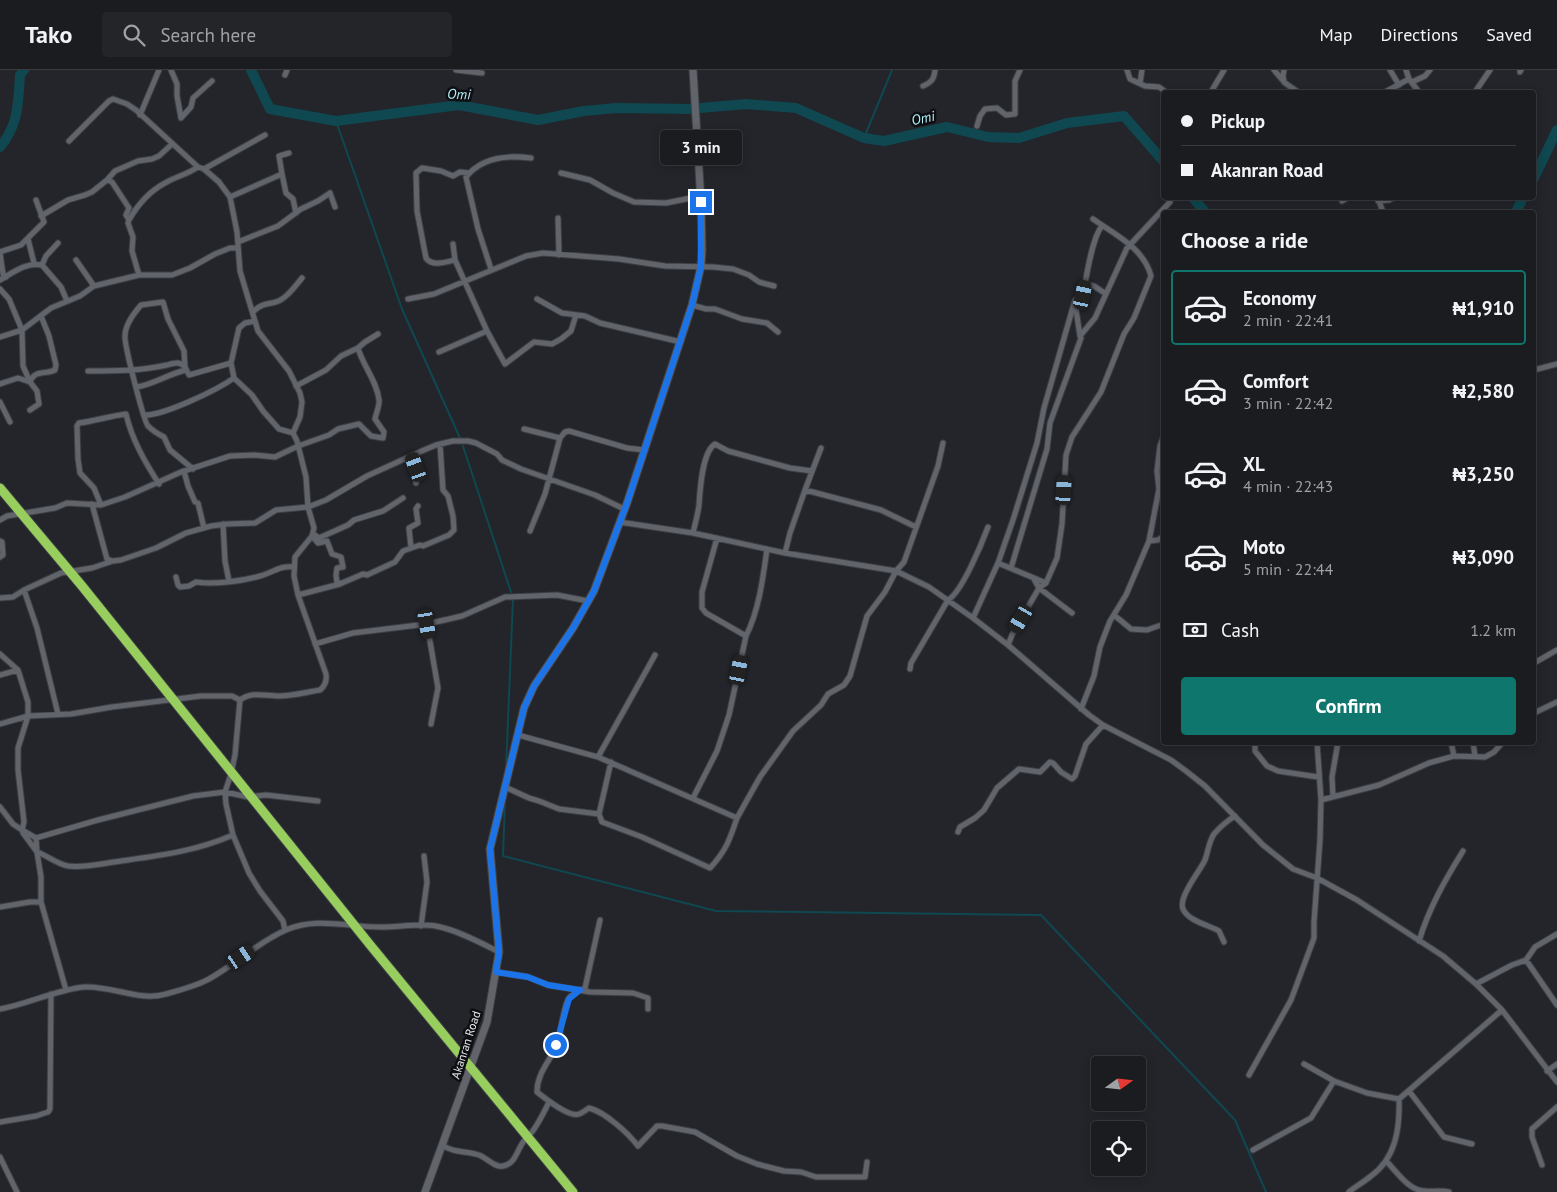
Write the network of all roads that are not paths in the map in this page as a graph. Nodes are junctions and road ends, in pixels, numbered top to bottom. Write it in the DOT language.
graph roads {
  1 [pos="159,70"];
  2 [pos="171,70"];
  3 [pos="456,70"];
  4 [pos="694,70"];
  5 [pos="935,70"];
  6 [pos="1020,70"];
  7 [pos="1127,70"];
  8 [pos="1142,70"];
  9 [pos="1224,70"];
  10 [pos="1274,70"];
  11 [pos="1284,70"];
  12 [pos="1390,70"];
  13 [pos="1406,70"];
  14 [pos="1430,70"];
  15 [pos="1490,70"];
  16 [pos="482,73"];
  17 [pos="1411,80"];
  18 [pos="212,81"];
  19 [pos="1140,83"];
  20 [pos="1285,83"];
  21 [pos="1399,84"];
  22 [pos="923,86"];
  23 [pos="1163,90"];
  24 [pos="1212,90"];
  25 [pos="1293,90"];
  26 [pos="1388,90"];
  27 [pos="1418,90"];
  28 [pos="1477,90"];
  29 [pos="140,114"];
  30 [pos="977,126"];
  31 [pos="265,135"];
  32 [pos="69,141"];
  33 [pos="172,144"];
  34 [pos="289,153"];
  35 [pos="531,158"];
  36 [pos="198,167"];
  37 [pos="204,169"];
  38 [pos="469,173"];
  39 [pos="561,173"];
  40 [pos="282,174"];
  41 [pos="107,180"];
  42 [pos="230,197"];
  43 [pos="36,200"];
  44 [pos="701,202"];
  45 [pos="1170,202"];
  46 [pos="335,207"];
  47 [pos="1162,210"];
  48 [pos="1161,211"];
  49 [pos="296,214"];
  50 [pos="41,216"];
  51 [pos="558,218"];
  52 [pos="1093,219"];
  53 [pos="129,220"];
  54 [pos="1102,226"];
  55 [pos="28,239"];
  56 [pos="58,243"];
  57 [pos="453,244"];
  58 [pos="1130,244"];
  59 [pos="237,245"];
  60 [pos="0,252"];
  61 [pos="559,255"];
  62 [pos="76,260"];
  63 [pos="455,260"];
  64 [pos="34,263"];
  65 [pos="42,265"];
  66 [pos="701,266"];
  67 [pos="491,270"];
  68 [pos="139,275"];
  69 [pos="6,277"];
  70 [pos="302,278"];
  71 [pos="0,280"];
  72 [pos="465,282"];
  73 [pos="1085,284"];
  74 [pos="94,286"];
  75 [pos="774,286"];
  76 [pos="0,289"];
  77 [pos="1106,294"];
  78 [pos="408,299"];
  79 [pos="537,299"];
  80 [pos="1075,300"];
  81 [pos="68,301"];
  82 [pos="692,305"];
  83 [pos="253,312"];
  84 [pos="576,315"];
  85 [pos="41,316"];
  86 [pos="255,321"];
  87 [pos="22,330"];
  88 [pos="487,331"];
  89 [pos="778,332"];
  90 [pos="378,334"];
  91 [pos="1080,336"];
  92 [pos="0,337"];
  93 [pos="681,342"];
  94 [pos="358,348"];
  95 [pos="439,352"];
  96 [pos="231,364"];
  97 [pos="1557,364"];
  98 [pos="186,368"];
  99 [pos="1536,369"];
  100 [pos="131,370"];
  101 [pos="88,372"];
  102 [pos="234,378"];
  103 [pos="30,382"];
  104 [pos="0,384"];
  105 [pos="296,386"];
  106 [pos="137,387"];
  107 [pos="0,402"];
  108 [pos="30,410"];
  109 [pos="144,415"];
  110 [pos="10,422"];
  111 [pos="524,429"];
  112 [pos="294,433"];
  113 [pos="560,438"];
  114 [pos="943,443"];
  115 [pos="1161,443"];
  116 [pos="440,444"];
  117 [pos="298,446"];
  118 [pos="821,448"];
  119 [pos="644,450"];
  120 [pos="412,455"];
  121 [pos="193,469"];
  122 [pos="184,471"];
  123 [pos="812,472"];
  124 [pos="549,478"];
  125 [pos="416,483"];
  126 [pos="159,484"];
  127 [pos="0,488"];
  128 [pos="805,490"];
  129 [pos="403,498"];
  130 [pos="92,504"];
  131 [pos="101,505"];
  132 [pos="418,506"];
  133 [pos="308,507"];
  134 [pos="624,509"];
  135 [pos="0,520"];
  136 [pos="620,522"];
  137 [pos="223,524"];
  138 [pos="916,527"];
  139 [pos="988,527"];
  140 [pos="204,528"];
  141 [pos="530,531"];
  142 [pos="693,533"];
  143 [pos="312,536"];
  144 [pos="717,538"];
  145 [pos="1161,538"];
  146 [pos="0,541"];
  147 [pos="1148,541"];
  148 [pos="411,548"];
  149 [pos="767,549"];
  150 [pos="785,553"];
  151 [pos="0,557"];
  152 [pos="114,561"];
  153 [pos="998,563"];
  154 [pos="294,566"];
  155 [pos="1011,568"];
  156 [pos="896,571"];
  157 [pos="176,577"];
  158 [pos="1034,578"];
  159 [pos="229,581"];
  160 [pos="342,583"];
  161 [pos="1046,583"];
  162 [pos="1038,588"];
  163 [pos="24,590"];
  164 [pos="298,595"];
  165 [pos="0,598"];
  166 [pos="948,600"];
  167 [pos="588,601"];
  168 [pos="1072,613"];
  169 [pos="1114,615"];
  170 [pos="973,618"];
  171 [pos="427,624"];
  172 [pos="1161,625"];
  173 [pos="746,636"];
  174 [pos="315,644"];
  175 [pos="1008,645"];
  176 [pos="1557,650"];
  177 [pos="0,654"];
  178 [pos="656,656"];
  179 [pos="1536,662"];
  180 [pos="910,668"];
  181 [pos="18,670"];
  182 [pos="0,675"];
  183 [pos="240,700"];
  184 [pos="1557,702"];
  185 [pos="1081,709"];
  186 [pos="1536,712"];
  187 [pos="58,714"];
  188 [pos="28,716"];
  189 [pos="0,724"];
  190 [pos="431,724"];
  191 [pos="1103,725"];
  192 [pos="518,735"];
  193 [pos="1255,745"];
  194 [pos="1317,745"];
  195 [pos="1337,745"];
  196 [pos="1452,745"];
  197 [pos="1473,745"];
  198 [pos="1500,745"];
  199 [pos="1454,756"];
  200 [pos="1475,756"];
  201 [pos="598,757"];
  202 [pos="611,762"];
  203 [pos="1318,778"];
  204 [pos="505,786"];
  205 [pos="225,792"];
  206 [pos="1333,797"];
  207 [pos="693,798"];
  208 [pos="1321,800"];
  209 [pos="318,801"];
  210 [pos="0,807"];
  211 [pos="599,814"];
  212 [pos="1234,816"];
  213 [pos="737,818"];
  214 [pos="22,830"];
  215 [pos="958,832"];
  216 [pos="233,835"];
  217 [pos="36,838"];
  218 [pos="1463,851"];
  219 [pos="37,852"];
  220 [pos="424,856"];
  221 [pos="1317,878"];
  222 [pos="41,902"];
  223 [pos="0,907"];
  224 [pos="600,920"];
  225 [pos="421,926"];
  226 [pos="285,930"];
  227 [pos="1557,934"];
  228 [pos="1419,941"];
  229 [pos="1224,942"];
  230 [pos="499,952"];
  231 [pos="1526,960"];
  232 [pos="496,972"];
  233 [pos="1476,984"];
  234 [pos="66,990"];
  235 [pos="580,990"];
  236 [pos="51,994"];
  237 [pos="1557,1005"];
  238 [pos="0,1009"];
  239 [pos="648,1009"];
  240 [pos="1502,1010"];
  241 [pos="1304,1064"];
  242 [pos="1557,1064"];
  243 [pos="1547,1071"];
  244 [pos="1249,1075"];
  245 [pos="1334,1082"];
  246 [pos="1557,1082"];
  247 [pos="1409,1091"];
  248 [pos="1399,1099"];
  249 [pos="549,1102"];
  250 [pos="1557,1106"];
  251 [pos="0,1122"];
  252 [pos="1472,1144"];
  253 [pos="442,1145"];
  254 [pos="1253,1150"];
  255 [pos="0,1156"];
  256 [pos="867,1162"];
  257 [pos="1387,1162"];
  258 [pos="1542,1165"];
  259 [pos="17,1192"];
  260 [pos="425,1192"];
  261 [pos="574,1192"];
  262 [pos="1349,1192"];
  263 [pos="1449,1192"];
  1 -- 29 [label="street"];
  2 -- 18 [label="street"];
  3 -- 16 [label="street"];
  4 -- 44 [label="main road, Akanran Road"];
  5 -- 22 [label="street"];
  6 -- 30 [label="street"];
  7 -- 19 [label="street"];
  8 -- 19 [label="street"];
  9 -- 24 [label="street"];
  10 -- 20 [label="street"];
  11 -- 20 [label="street"];
  12 -- 21 [label="street"];
  13 -- 17 [label="street"];
  14 -- 17 [label="street"];
  15 -- 28 [label="street"];
  17 -- 21 [label="street"];
  17 -- 27 [label="street"];
  19 -- 23 [label="street"];
  20 -- 25 [label="street"];
  21 -- 26 [label="street"];
  29 -- 32 [label="street"];
  29 -- 33 [label="street"];
  31 -- 37 [label="street"];
  33 -- 36 [label="street"];
  33 -- 41 [label="street"];
  34 -- 40 [label="street"];
  35 -- 38 [label="street"];
  36 -- 37 [label="street"];
  36 -- 53 [label="street"];
  37 -- 42 [label="street"];
  38 -- 63 [label="street"];
  38 -- 67 [label="street"];
  39 -- 44 [label="street"];
  40 -- 42 [label="street"];
  40 -- 49 [label="street"];
  41 -- 50 [label="street"];
  41 -- 53 [label="street"];
  42 -- 59 [label="street"];
  43 -- 50 [label="street"];
  44 -- 66 [label="main road, Akanran Road"];
  45 -- 47 [label="street"];
  46 -- 49 [label="street"];
  48 -- 58 [label="street"];
  49 -- 59 [label="street"];
  50 -- 55 [label="street"];
  51 -- 61 [label="street"];
  52 -- 54 [label="street"];
  53 -- 68 [label="street"];
  54 -- 58 [label="street"];
  54 -- 73 [label="street"];
  55 -- 60 [label="street"];
  55 -- 64 [label="street"];
  56 -- 65 [label="street"];
  57 -- 63 [label="street"];
  58 -- 77 [label="street"];
  58 -- 161 [label="street"];
  59 -- 68 [label="street"];
  59 -- 83 [label="street"];
  60 -- 69 [label="street"];
  61 -- 66 [label="street"];
  61 -- 67 [label="street"];
  62 -- 74 [label="street"];
  63 -- 72 [label="street"];
  64 -- 65 [label="street"];
  64 -- 69 [label="street"];
  65 -- 81 [label="street"];
  66 -- 75 [label="street"];
  66 -- 82 [label="main road, Akanran Road"];
  67 -- 72 [label="street"];
  68 -- 74 [label="street"];
  69 -- 71 [label="street"];
  70 -- 83 [label="street"];
  72 -- 78 [label="street"];
  72 -- 88 [label="street"];
  73 -- 77 [label="street"];
  73 -- 80 [label="street"];
  74 -- 81 [label="street"];
  76 -- 87 [label="street"];
  77 -- 91 [label="street"];
  79 -- 84 [label="street"];
  80 -- 91 [label="street"];
  80 -- 153 [label="street"];
  81 -- 85 [label="street"];
  82 -- 89 [label="street"];
  82 -- 93 [label="main road, Akanran Road"];
  83 -- 86 [label="street"];
  84 -- 88 [label="street"];
  84 -- 93 [label="street"];
  85 -- 87 [label="street"];
  85 -- 103 [label="street"];
  86 -- 96 [label="street"];
  86 -- 105 [label="street"];
  87 -- 92 [label="street"];
  87 -- 103 [label="street"];
  88 -- 95 [label="street"];
  90 -- 94 [label="street"];
  91 -- 155 [label="street"];
  93 -- 119 [label="main road, Akanran Road"];
  94 -- 105 [label="street"];
  94 -- 117 [label="street"];
  96 -- 98 [label="street"];
  96 -- 102 [label="street"];
  97 -- 99 [label="street"];
  98 -- 100 [label="street"];
  98 -- 100 [label="street"];
  98 -- 106 [label="street"];
  100 -- 101 [label="street"];
  100 -- 106 [label="street"];
  102 -- 109 [label="street"];
  102 -- 112 [label="street"];
  103 -- 104 [label="street"];
  103 -- 108 [label="street"];
  105 -- 112 [label="street"];
  106 -- 109 [label="street"];
  107 -- 110 [label="street"];
  109 -- 121 [label="street"];
  111 -- 113 [label="street"];
  112 -- 117 [label="street"];
  113 -- 119 [label="street"];
  113 -- 124 [label="street"];
  114 -- 138 [label="street"];
  115 -- 147 [label="street"];
  116 -- 120 [label="street"];
  116 -- 124 [label="street"];
  116 -- 148 [label="street"];
  117 -- 121 [label="street"];
  117 -- 133 [label="street"];
  118 -- 123 [label="street"];
  119 -- 134 [label="main road, Akanran Road"];
  120 -- 125 [label="street"];
  120 -- 133 [label="street"];
  121 -- 122 [label="street"];
  122 -- 126 [label="street"];
  122 -- 140 [label="street"];
  123 -- 128 [label="street"];
  123 -- 142 [label="street"];
  124 -- 134 [label="street"];
  124 -- 141 [label="street"];
  126 -- 131 [label="street"];
  126 -- 131 [label="street"];
  127 -- 261 [label="highway"];
  128 -- 138 [label="street"];
  128 -- 150 [label="street"];
  129 -- 143 [label="street"];
  130 -- 131 [label="street"];
  130 -- 135 [label="street"];
  130 -- 152 [label="street"];
  132 -- 148 [label="street"];
  133 -- 137 [label="street"];
  133 -- 143 [label="street"];
  134 -- 136 [label="main road, Akanran Road"];
  136 -- 142 [label="street"];
  136 -- 167 [label="main road, Akanran Road"];
  137 -- 140 [label="street"];
  137 -- 159 [label="street"];
  138 -- 156 [label="street"];
  139 -- 166 [label="street"];
  140 -- 152 [label="street"];
  142 -- 144 [label="street"];
  143 -- 154 [label="street"];
  143 -- 160 [label="street"];
  144 -- 149 [label="street"];
  144 -- 173 [label="street"];
  145 -- 147 [label="street"];
  146 -- 151 [label="street"];
  147 -- 169 [label="street"];
  148 -- 160 [label="street"];
  149 -- 150 [label="street"];
  149 -- 173 [label="street"];
  150 -- 156 [label="street"];
  152 -- 163 [label="street"];
  153 -- 155 [label="street"];
  153 -- 170 [label="street"];
  154 -- 159 [label="street"];
  154 -- 164 [label="street"];
  155 -- 158 [label="street"];
  156 -- 166 [label="street"];
  156 -- 213 [label="street"];
  157 -- 159 [label="street"];
  158 -- 161 [label="street"];
  158 -- 162 [label="street"];
  160 -- 164 [label="street"];
  161 -- 162 [label="street"];
  162 -- 168 [label="street"];
  162 -- 175 [label="street"];
  163 -- 165 [label="street"];
  163 -- 187 [label="street"];
  164 -- 174 [label="street"];
  166 -- 170 [label="street"];
  166 -- 180 [label="street"];
  167 -- 171 [label="street"];
  167 -- 192 [label="main road, Akanran Road"];
  169 -- 172 [label="street"];
  169 -- 185 [label="street"];
  170 -- 175 [label="street"];
  171 -- 174 [label="street"];
  171 -- 190 [label="street"];
  173 -- 207 [label="street"];
  174 -- 183 [label="street"];
  175 -- 185 [label="street"];
  176 -- 179 [label="street"];
  177 -- 181 [label="street"];
  178 -- 201 [label="street"];
  181 -- 182 [label="street"];
  181 -- 188 [label="street"];
  183 -- 187 [label="street"];
  183 -- 205 [label="street"];
  184 -- 186 [label="street"];
  185 -- 191 [label="street"];
  187 -- 188 [label="street"];
  188 -- 189 [label="street"];
  188 -- 214 [label="street"];
  191 -- 212 [label="street"];
  191 -- 215 [label="street"];
  192 -- 201 [label="street"];
  192 -- 204 [label="main road, Akanran Road"];
  193 -- 203 [label="street"];
  194 -- 203 [label="street"];
  195 -- 206 [label="street"];
  196 -- 199 [label="street"];
  197 -- 200 [label="street"];
  198 -- 200 [label="street"];
  199 -- 200 [label="street"];
  199 -- 206 [label="street"];
  201 -- 202 [label="street"];
  202 -- 207 [label="street"];
  202 -- 211 [label="street"];
  203 -- 208 [label="street"];
  204 -- 211 [label="street"];
  204 -- 230 [label="main road, Akanran Road"];
  205 -- 209 [label="street"];
  205 -- 216 [label="street"];
  205 -- 217 [label="street"];
  206 -- 208 [label="street"];
  207 -- 213 [label="street"];
  208 -- 221 [label="street"];
  210 -- 214 [label="street"];
  211 -- 213 [label="street"];
  212 -- 221 [label="street"];
  212 -- 229 [label="street"];
  214 -- 217 [label="street"];
  214 -- 219 [label="street"];
  216 -- 219 [label="street"];
  216 -- 226 [label="street"];
  217 -- 219 [label="street"];
  218 -- 228 [label="street"];
  219 -- 222 [label="street"];
  220 -- 225 [label="street"];
  221 -- 228 [label="street"];
  221 -- 244 [label="street"];
  222 -- 223 [label="street"];
  222 -- 234 [label="street"];
  224 -- 235 [label="street"];
  225 -- 226 [label="street"];
  225 -- 230 [label="street"];
  226 -- 234 [label="street"];
  227 -- 231 [label="street"];
  228 -- 233 [label="street"];
  230 -- 232 [label="main road, Akanran Road"];
  231 -- 233 [label="street"];
  231 -- 237 [label="street"];
  232 -- 235 [label="street"];
  232 -- 253 [label="main road, Akanran Road"];
  233 -- 240 [label="street"];
  234 -- 236 [label="street"];
  235 -- 239 [label="street"];
  235 -- 249 [label="street"];
  236 -- 238 [label="street"];
  236 -- 251 [label="street"];
  240 -- 243 [label="street"];
  240 -- 247 [label="street"];
  241 -- 245 [label="street"];
  242 -- 243 [label="street"];
  243 -- 246 [label="street"];
  245 -- 248 [label="street"];
  245 -- 254 [label="street"];
  247 -- 248 [label="street"];
  247 -- 252 [label="street"];
  248 -- 257 [label="street"];
  249 -- 253 [label="street"];
  249 -- 256 [label="street"];
  250 -- 258 [label="street"];
  253 -- 260 [label="main road, Akanran Road"];
  255 -- 259 [label="street"];
  257 -- 262 [label="street"];
  257 -- 263 [label="street"];
}
